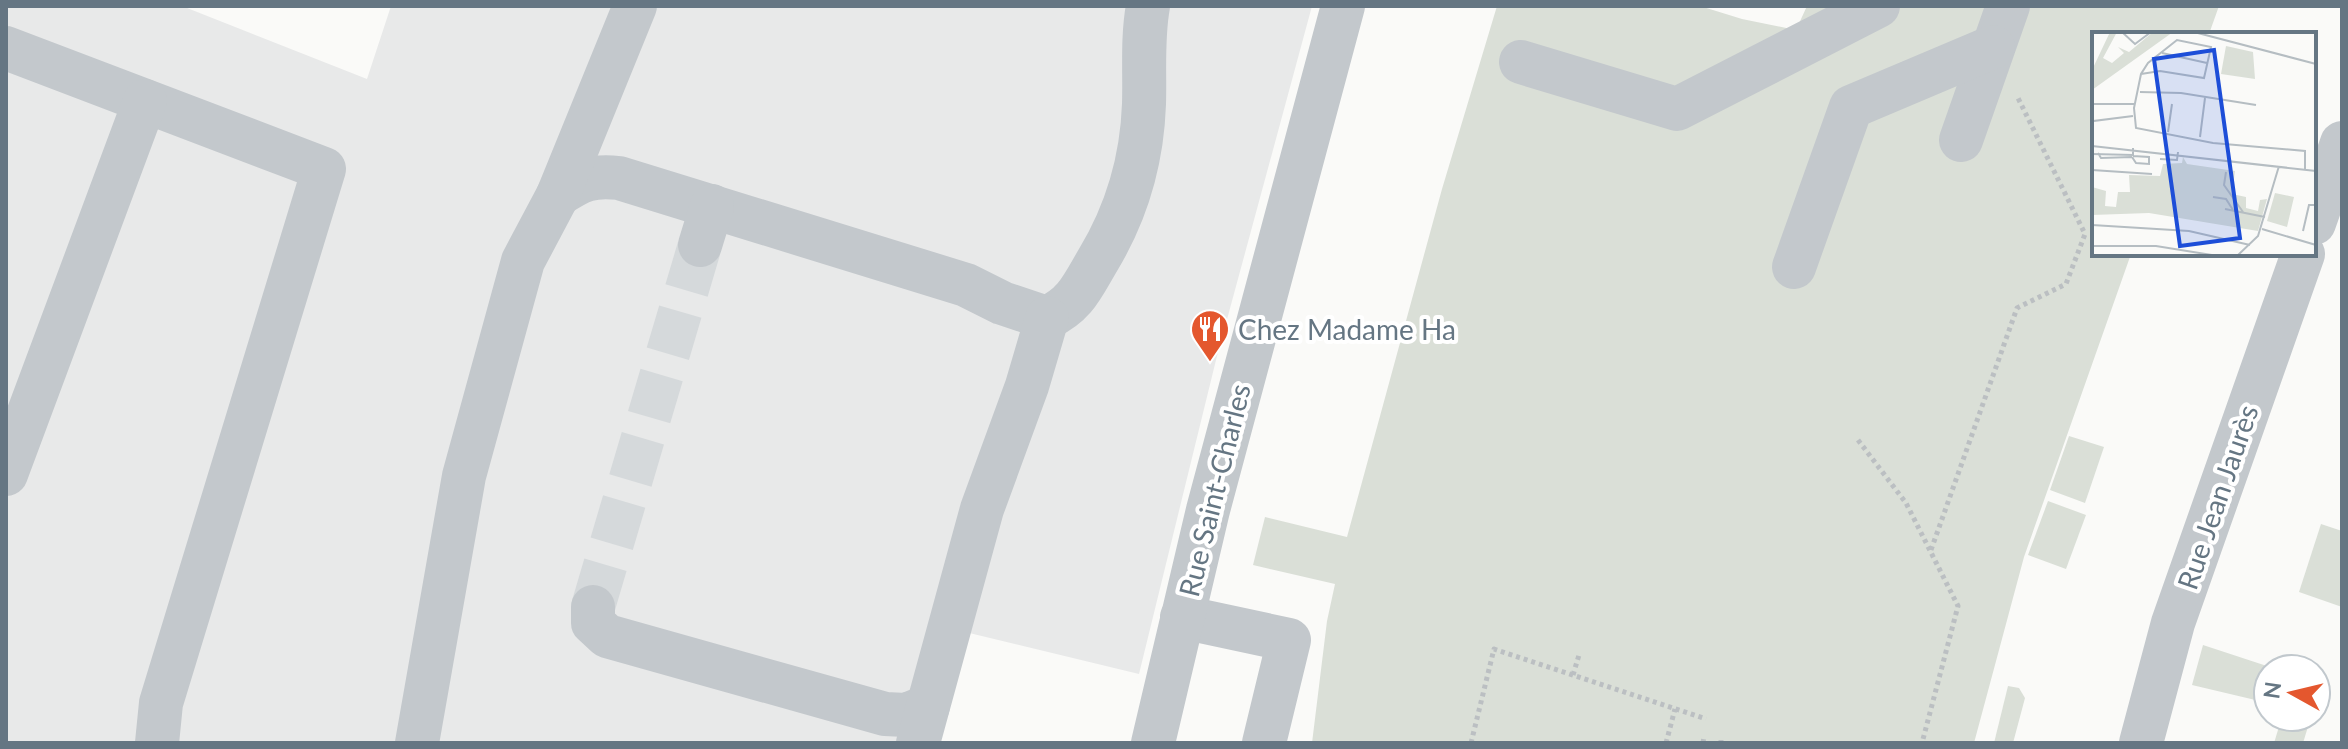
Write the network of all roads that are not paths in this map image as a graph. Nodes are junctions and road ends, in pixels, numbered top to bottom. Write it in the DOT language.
graph roads {
  1 [pos="635,6"];
  2 [pos="1148,6"];
  3 [pos="1343,6"];
  4 [pos="1878,6"];
  5 [pos="2008,6"];
  6 [pos="1993,47"];
  7 [pos="6,48"];
  8 [pos="1521,62"];
  9 [pos="145,101"];
  10 [pos="1961,140"];
  11 [pos="2342,143"];
  12 [pos="558,195"];
  13 [pos="2316,217"];
  14 [pos="2302,256"];
  15 [pos="1794,267"];
  16 [pos="1047,318"];
  17 [pos="6,474"];
  18 [pos="593,607"];
  19 [pos="1182,617"];
  20 [pos="923,725"];
  21 [pos="157,743"];
  22 [pos="417,743"];
  23 [pos="1153,743"];
  24 [pos="1264,743"];
  25 [pos="2141,743"];
  1 -- 12 [label="street"];
  2 -- 16 [label="street"];
  3 -- 19 [label="street, Rue Saint-Charles"];
  4 -- 8 [label="street"];
  5 -- 6 [label="street"];
  6 -- 10 [label="street"];
  6 -- 15 [label="street"];
  7 -- 9 [label="street"];
  9 -- 17 [label="street"];
  9 -- 21 [label="street"];
  11 -- 13 [label="street"];
  12 -- 16 [label="street"];
  12 -- 22 [label="street"];
  14 -- 25 [label="street, Rue Jean Jaurès"];
  16 -- 20 [label="street"];
  18 -- 20 [label="street"];
  19 -- 23 [label="street, Rue Saint-Charles"];
  19 -- 24 [label="street"];
}
